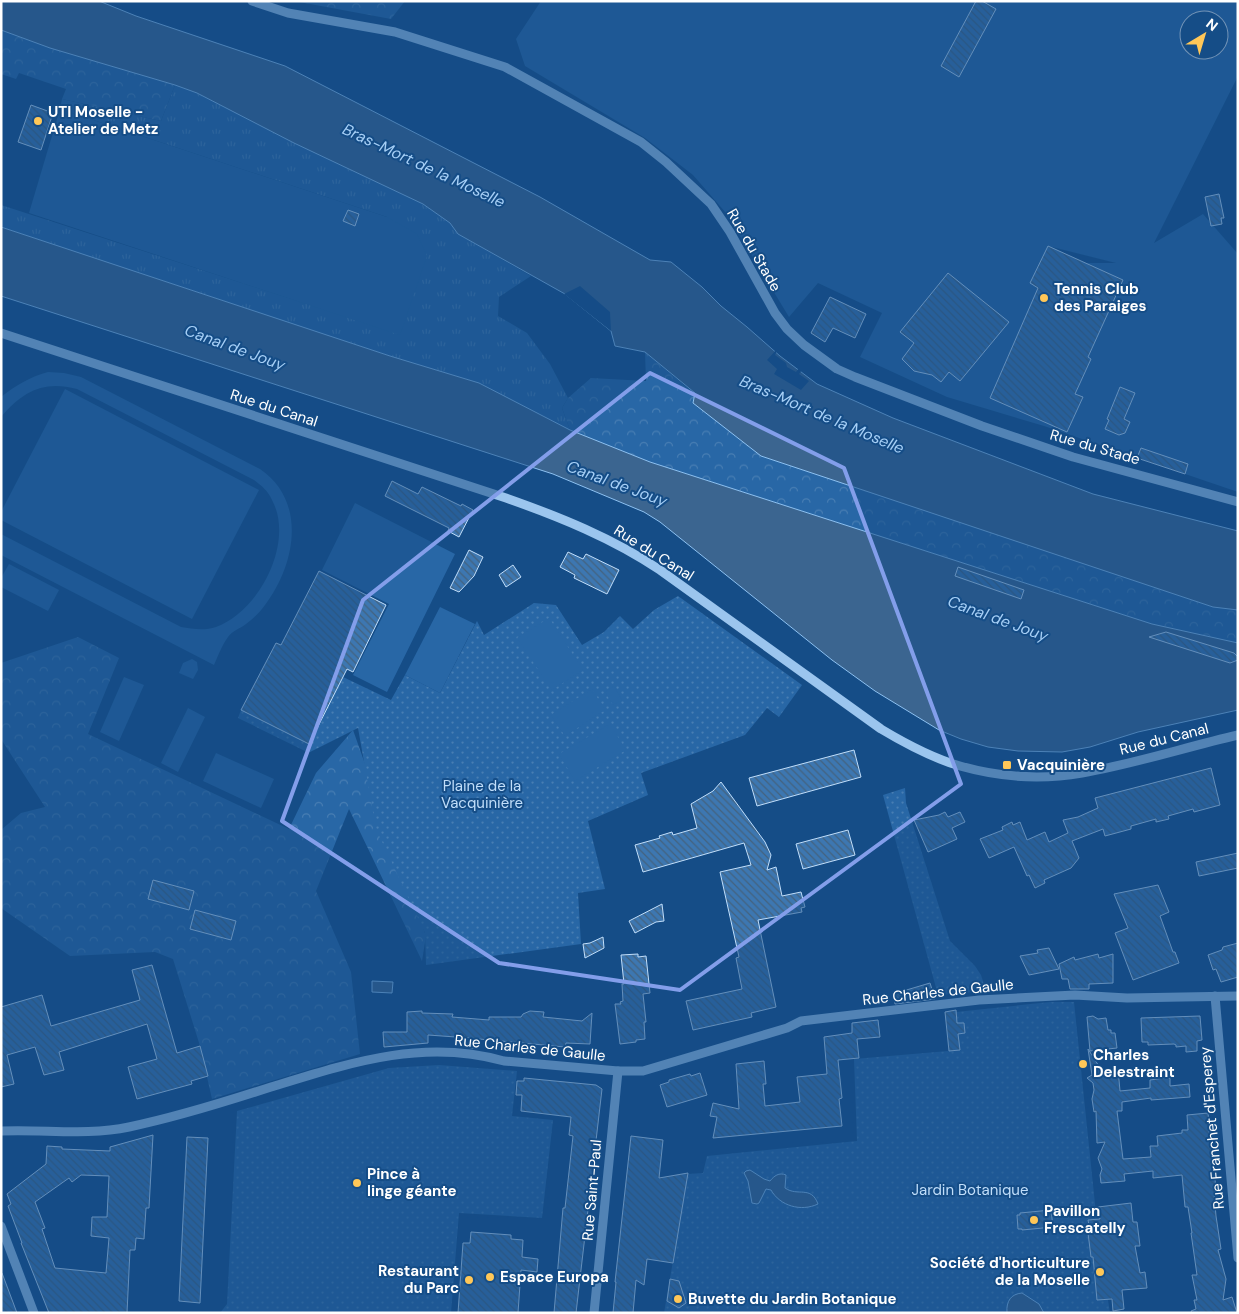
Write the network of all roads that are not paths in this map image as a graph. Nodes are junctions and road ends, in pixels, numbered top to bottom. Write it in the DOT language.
graph roads {
  1 [pos="252,1"];
  2 [pos="1,333"];
  3 [pos="1238,502"];
  4 [pos="1238,735"];
  5 [pos="1215,996"];
  6 [pos="1238,996"];
  7 [pos="618,1071"];
  8 [pos="1,1131"];
  9 [pos="1,1226"];
  10 [pos="1238,1258"];
  11 [pos="34,1313"];
  12 [pos="594,1313"];
  1 -- 3 [label="street, Rue du Stade"];
  2 -- 4 [label="street, Rue du Canal"];
  5 -- 6 [label="street, Rue Charles de Gaulle"];
  5 -- 7 [label="street, Rue Charles de Gaulle"];
  5 -- 10 [label="street, Rue Franchet d'Esperey"];
  7 -- 8 [label="street, Rue Charles de Gaulle"];
  7 -- 12 [label="street, Rue Saint-Paul"];
  9 -- 11 [label="street"];
}
